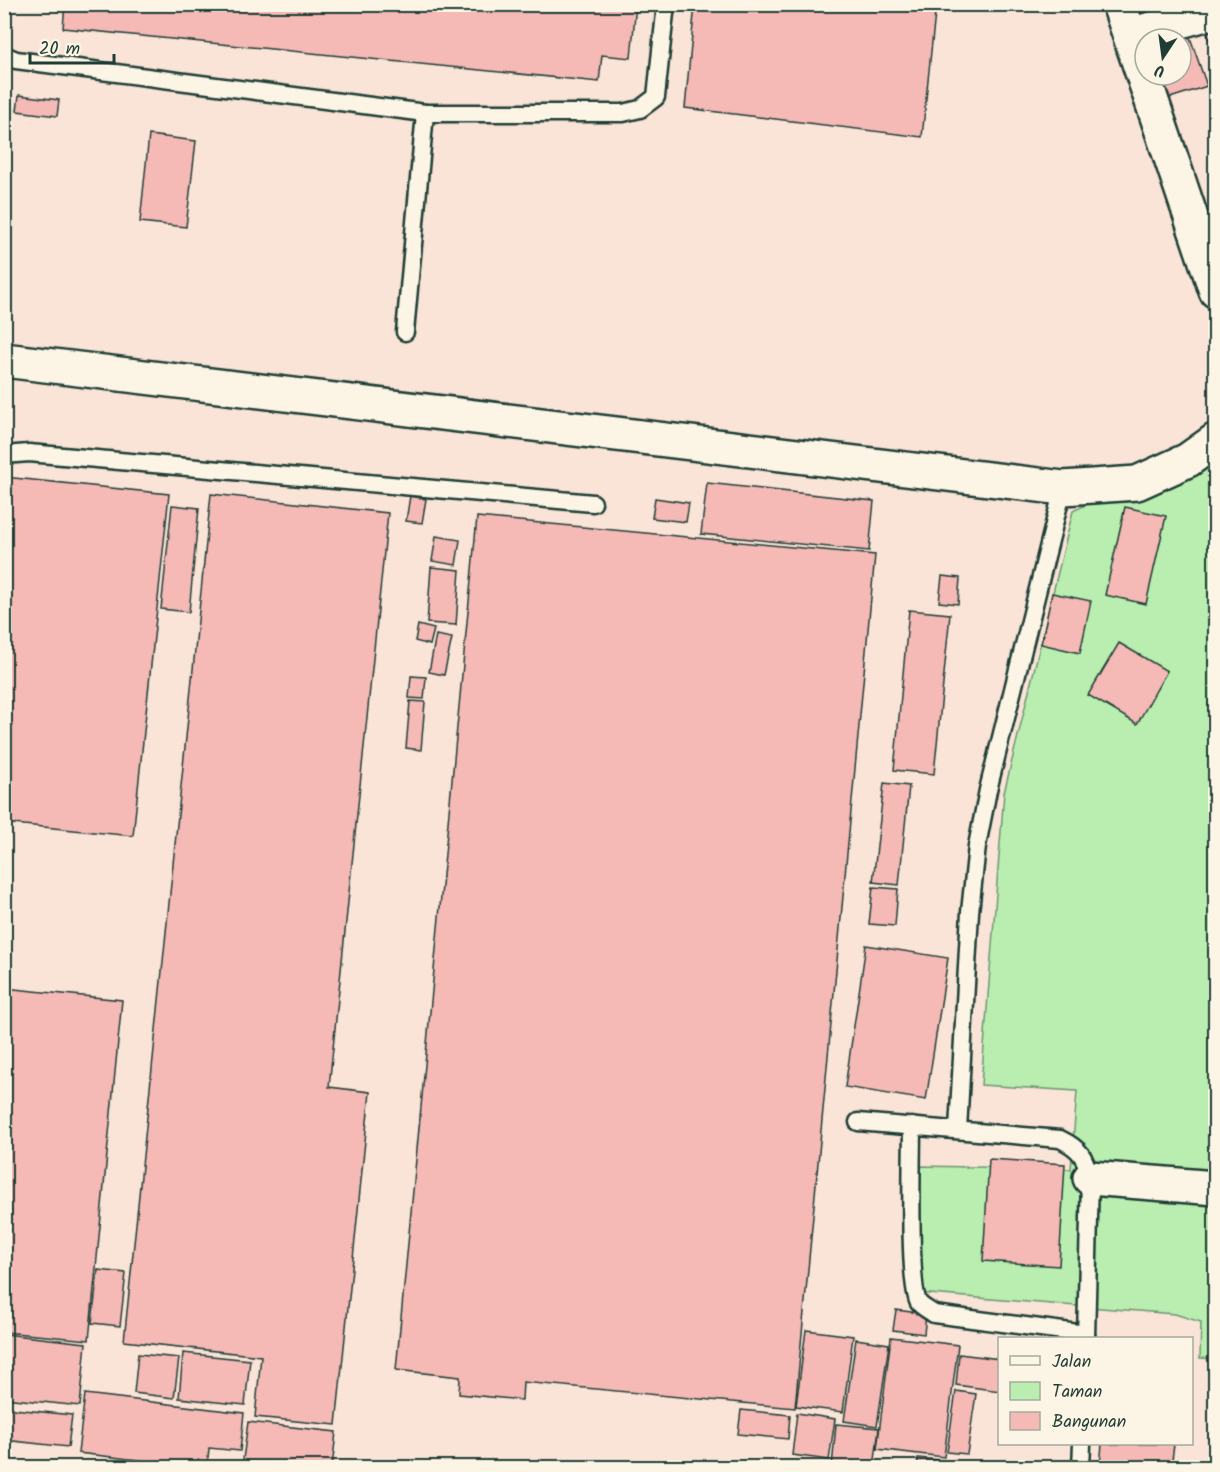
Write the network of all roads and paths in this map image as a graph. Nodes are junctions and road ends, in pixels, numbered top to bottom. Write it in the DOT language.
graph roads {
  1 [pos="666,4"];
  2 [pos="1119,4"];
  3 [pos="1215,11"];
  4 [pos="1130,35"];
  5 [pos="4,56"];
  6 [pos="424,113"];
  7 [pos="1215,291"];
  8 [pos="405,332"];
  9 [pos="4,360"];
  10 [pos="1215,440"];
  11 [pos="4,455"];
  12 [pos="1063,488"];
  13 [pos="593,502"];
  14 [pos="858,1122"];
  15 [pos="912,1126"];
  16 [pos="958,1130"];
  17 [pos="1090,1178"];
  18 [pos="1215,1188"];
  19 [pos="1086,1336"];
  20 [pos="1082,1445"];
  21 [pos="1081,1467"];
  1 -- 6 [label="lane"];
  2 -- 4 [label="street"];
  3 -- 4 [label="street"];
  4 -- 7 [label="street"];
  5 -- 6 [label="lane"];
  6 -- 8 [label="lane"];
  9 -- 12 [label="street"];
  10 -- 12 [label="street"];
  11 -- 13 [label="lane"];
  12 -- 16 [label="lane"];
  14 -- 15 [label="lane"];
  15 -- 16 [label="lane"];
  15 -- 19 [label="lane"];
  16 -- 17 [label="lane"];
  17 -- 18 [label="street"];
  17 -- 19 [label="lane"];
  20 -- 21 [label="lane"];
}
